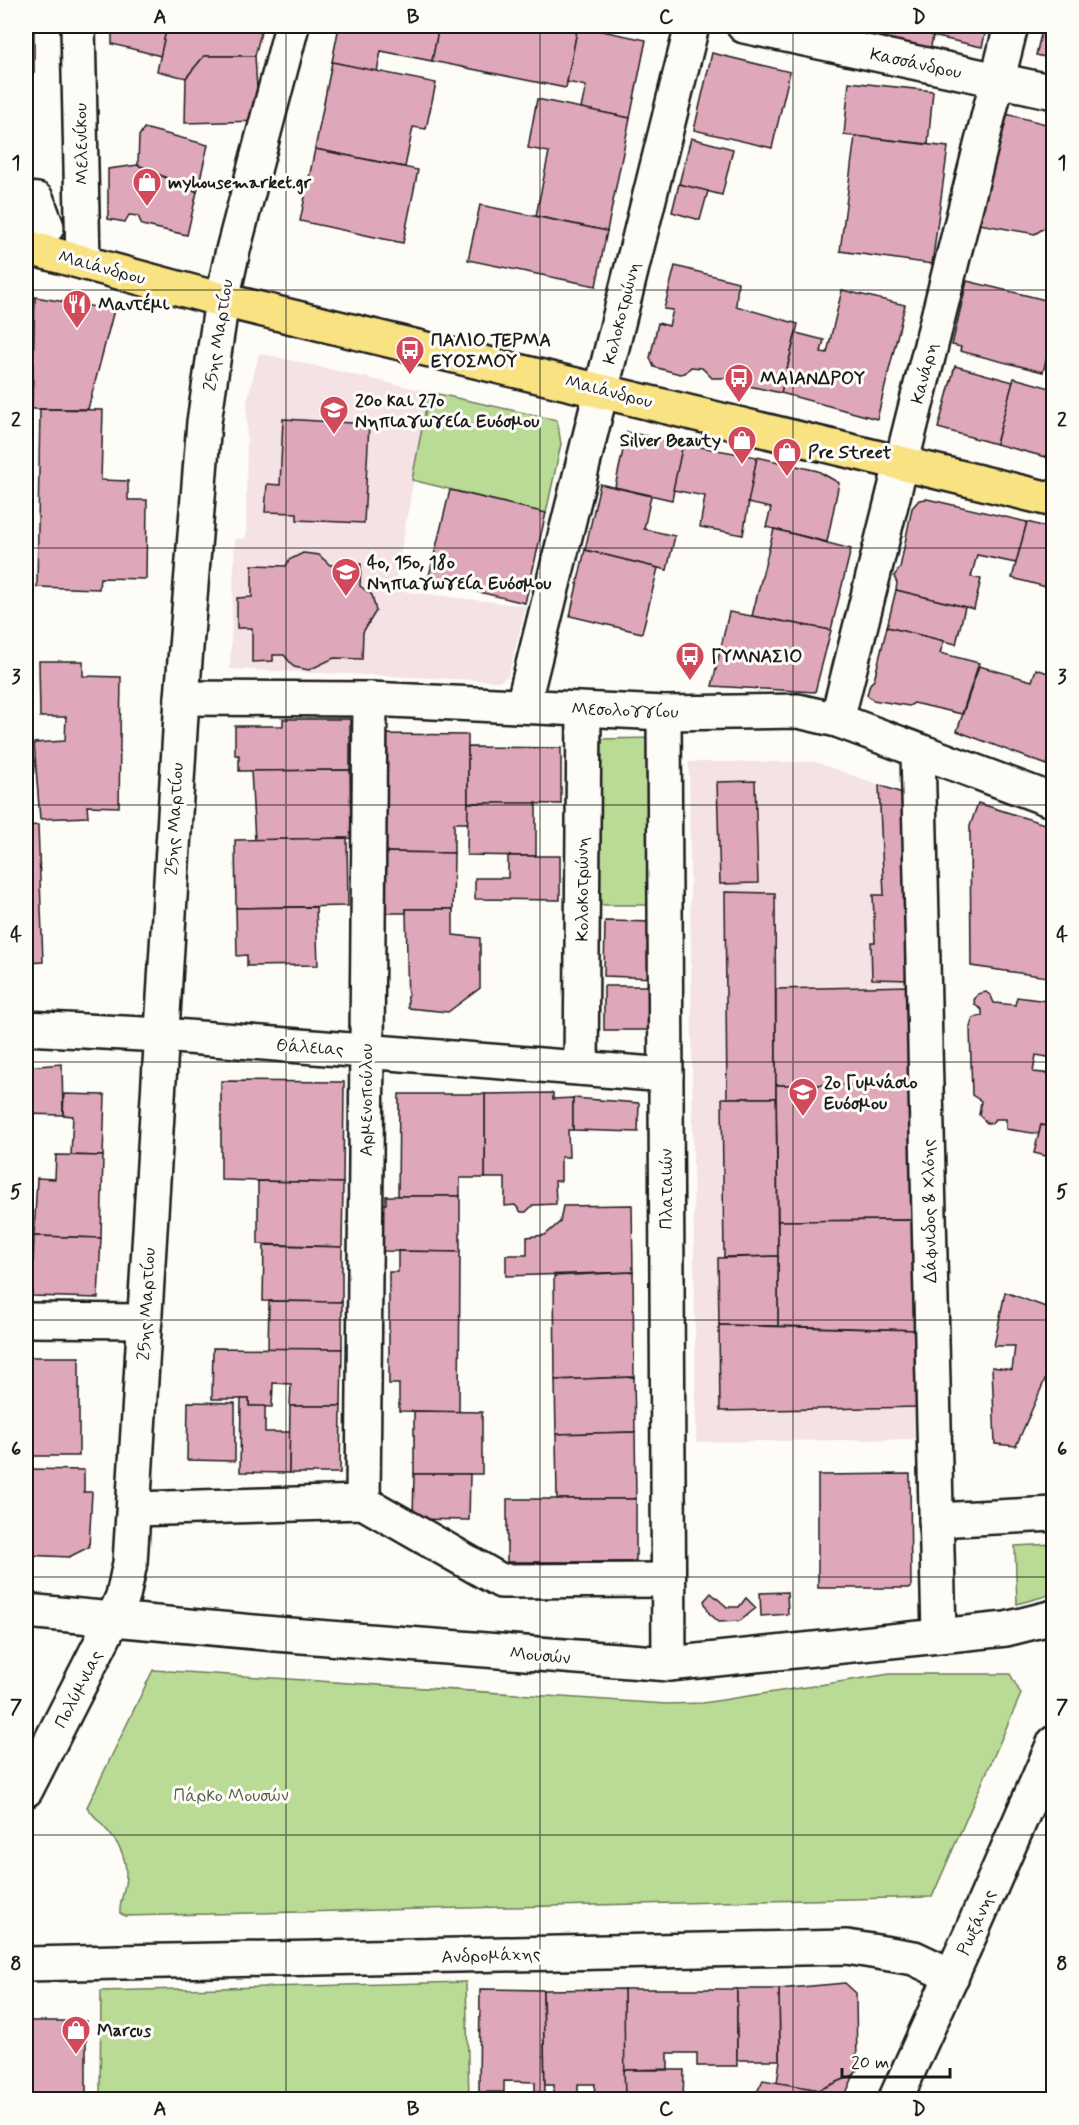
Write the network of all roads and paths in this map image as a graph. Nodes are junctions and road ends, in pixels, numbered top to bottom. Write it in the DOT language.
graph roads {
  1 [pos="78,26"];
  2 [pos="292,26"];
  3 [pos="692,26"];
  4 [pos="744,26"];
  5 [pos="1011,26"];
  6 [pos="997,81"];
  7 [pos="1053,92"];
  8 [pos="26,199"];
  9 [pos="36,237"];
  10 [pos="83,262"];
  11 [pos="222,300"];
  12 [pos="602,389"];
  13 [pos="901,464"];
  14 [pos="1053,500"];
  15 [pos="182,698"];
  16 [pos="370,699"];
  17 [pos="523,705"];
  18 [pos="584,710"];
  19 [pos="664,713"];
  20 [pos="837,720"];
  21 [pos="918,751"];
  22 [pos="1053,801"];
  23 [pos="26,1028"];
  24 [pos="162,1035"];
  25 [pos="367,1051"];
  26 [pos="580,1068"];
  27 [pos="666,1075"];
  28 [pos="26,1320"];
  29 [pos="145,1321"];
  30 [pos="363,1502"];
  31 [pos="135,1509"];
  32 [pos="1053,1514"];
  33 [pos="936,1520"];
  34 [pos="667,1580"];
  35 [pos="26,1611"];
  36 [pos="1053,1617"];
  37 [pos="113,1619"];
  38 [pos="939,1635"];
  39 [pos="669,1664"];
  40 [pos="1053,1743"];
  41 [pos="26,1790"];
  42 [pos="26,1964"];
  43 [pos="952,1976"];
  44 [pos="895,2100"];
  1 -- 10 [label="street, Μελενίκου"];
  2 -- 11 [label="street, 25ης Μαρτίου"];
  3 -- 12 [label="street, Κολοκοτρώνη"];
  4 -- 6 [label="street, Κασσάνδρου"];
  5 -- 6 [label="street, Κανάρη"];
  6 -- 7 [label="street, Κασσάνδρου"];
  6 -- 13 [label="street, Κανάρη"];
  8 -- 9 [label="street"];
  9 -- 10 [label="main road, Μαιάνδρου"];
  10 -- 11 [label="main road, Μαιάνδρου"];
  11 -- 12 [label="main road, Μαιάνδρου"];
  11 -- 15 [label="street, 25ης Μαρτίου"];
  12 -- 13 [label="main road, Μαιάνδρου"];
  12 -- 17 [label="street, Κολοκοτρώνη"];
  13 -- 14 [label="main road, Μαιάνδρου"];
  13 -- 20 [label="street, Κανάρη"];
  15 -- 16 [label="street, Μεσολογγίου"];
  15 -- 24 [label="street, 25ης Μαρτίου"];
  16 -- 17 [label="street, Μεσολογγίου"];
  16 -- 25 [label="street, Αρμενοπούλου"];
  17 -- 18 [label="street, Μεσολογγίου"];
  18 -- 19 [label="street, Μεσολογγίου"];
  18 -- 26 [label="street, Κολοκοτρώνη"];
  19 -- 20 [label="street, Μεσολογγίου"];
  19 -- 27 [label="street, Πλαταιών"];
  20 -- 21 [label="street, Μεσολογγίου"];
  21 -- 22 [label="street, Μεσολογγίου"];
  21 -- 33 [label="street, Δάφνιδος & Χλόης"];
  23 -- 24 [label="street, Θάλειας"];
  24 -- 25 [label="street, Θάλειας"];
  24 -- 29 [label="street, 25ης Μαρτίου"];
  25 -- 26 [label="street, Θάλειας"];
  25 -- 30 [label="street, Αρμενοπούλου"];
  26 -- 27 [label="street, Θάλειας"];
  27 -- 34 [label="street, Πλαταιών"];
  28 -- 29 [label="street"];
  29 -- 31 [label="street, 25ης Μαρτίου"];
  30 -- 31 [label="street"];
  30 -- 34 [label="street"];
  31 -- 37 [label="street, 25ης Μαρτίου"];
  32 -- 33 [label="street"];
  33 -- 38 [label="street, Δάφνιδος & Χλόης"];
  34 -- 39 [label="street, Πλαταιών"];
  35 -- 37 [label="street, Μουσών"];
  36 -- 38 [label="street, Μουσών"];
  37 -- 39 [label="street, Μουσών"];
  37 -- 41 [label="street, Πολύμνιας"];
  38 -- 39 [label="street, Μουσών"];
  40 -- 43 [label="street, Ρωξάνης"];
  42 -- 43 [label="street, Ανδρομάχης"];
  43 -- 44 [label="street, Ρωξάνης"];
}
